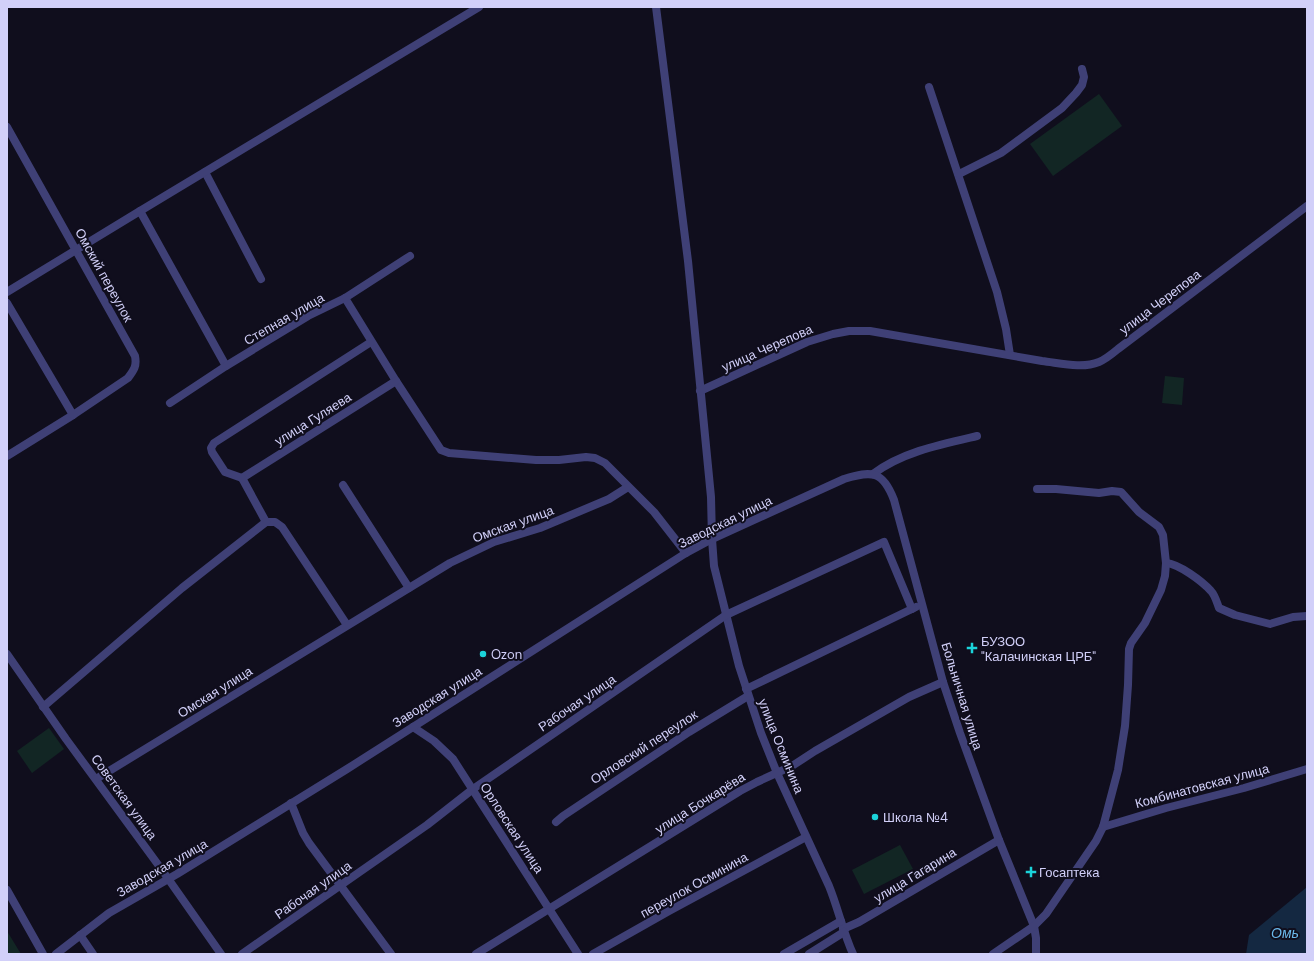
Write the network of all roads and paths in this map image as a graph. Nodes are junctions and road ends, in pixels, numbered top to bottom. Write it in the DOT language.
graph roads {
  1 [pos="479,7"];
  2 [pos="656,7"];
  3 [pos="1082,69"];
  4 [pos="930,87"];
  5 [pos="7,127"];
  6 [pos="205,172"];
  7 [pos="959,174"];
  8 [pos="1307,206"];
  9 [pos="140,211"];
  10 [pos="75,250"];
  11 [pos="410,256"];
  12 [pos="261,279"];
  13 [pos="7,292"];
  14 [pos="345,298"];
  15 [pos="7,303"];
  16 [pos="371,342"];
  17 [pos="1010,355"];
  18 [pos="226,366"];
  19 [pos="396,381"];
  20 [pos="700,391"];
  21 [pos="170,403"];
  22 [pos="73,415"];
  23 [pos="977,436"];
  24 [pos="7,456"];
  25 [pos="873,474"];
  26 [pos="242,478"];
  27 [pos="343,485"];
  28 [pos="628,487"];
  29 [pos="1038,489"];
  30 [pos="266,522"];
  31 [pos="712,539"];
  32 [pos="686,553"];
  33 [pos="1166,563"];
  34 [pos="409,588"];
  35 [pos="922,604"];
  36 [pos="912,609"];
  37 [pos="726,615"];
  38 [pos="1307,616"];
  39 [pos="346,625"];
  40 [pos="7,654"];
  41 [pos="943,682"];
  42 [pos="747,693"];
  43 [pos="44,707"];
  44 [pos="413,726"];
  45 [pos="1307,768"];
  46 [pos="777,773"];
  47 [pos="96,779"];
  48 [pos="473,789"];
  49 [pos="291,803"];
  50 [pos="556,822"];
  51 [pos="1103,827"];
  52 [pos="806,837"];
  53 [pos="999,840"];
  54 [pos="168,879"];
  55 [pos="341,886"];
  56 [pos="7,890"];
  57 [pos="550,909"];
  58 [pos="1034,926"];
  59 [pos="842,927"];
  60 [pos="80,935"];
  61 [pos="43,954"];
  62 [pos="56,954"];
  63 [pos="92,954"];
  64 [pos="221,954"];
  65 [pos="242,954"];
  66 [pos="391,954"];
  67 [pos="476,954"];
  68 [pos="578,954"];
  69 [pos="593,954"];
  70 [pos="784,954"];
  71 [pos="809,954"];
  72 [pos="853,954"];
  73 [pos="993,954"];
  74 [pos="1036,954"];
  1 -- 6 [label="street"];
  2 -- 20 [label="street, улица Осминина"];
  3 -- 7 [label="street"];
  4 -- 7 [label="street"];
  5 -- 10 [label="street, Омский переулок"];
  6 -- 9 [label="street"];
  6 -- 12 [label="street"];
  7 -- 17 [label="street"];
  8 -- 17 [label="street, улица Черепова"];
  9 -- 10 [label="street"];
  9 -- 18 [label="street"];
  10 -- 13 [label="street"];
  10 -- 22 [label="street, Омский переулок"];
  11 -- 14 [label="street, Степная улица"];
  14 -- 16 [label="street"];
  14 -- 18 [label="street, Степная улица"];
  15 -- 22 [label="street"];
  16 -- 19 [label="street"];
  16 -- 26 [label="street"];
  17 -- 20 [label="street, улица Черепова"];
  18 -- 21 [label="street, Степная улица"];
  19 -- 26 [label="street, улица Гуляева"];
  19 -- 28 [label="street"];
  20 -- 31 [label="street, улица Осминина"];
  22 -- 24 [label="street"];
  23 -- 25 [label="street, Заводская улица"];
  25 -- 31 [label="street, Заводская улица"];
  25 -- 35 [label="street, Больничная улица"];
  26 -- 30 [label="street"];
  27 -- 34 [label="street"];
  28 -- 32 [label="street"];
  28 -- 34 [label="street, Омская улица"];
  29 -- 33 [label="street"];
  30 -- 39 [label="street"];
  30 -- 43 [label="street"];
  31 -- 32 [label="street, Заводская улица"];
  31 -- 37 [label="street, улица Осминина"];
  32 -- 44 [label="street, Заводская улица"];
  33 -- 38 [label="street"];
  33 -- 51 [label="street"];
  34 -- 39 [label="street, Омская улица"];
  35 -- 36 [label="street, Орловский переулок"];
  35 -- 41 [label="street, Больничная улица"];
  36 -- 37 [label="street, Рабочая улица"];
  36 -- 42 [label="street, Орловский переулок"];
  37 -- 42 [label="street, улица Осминина"];
  37 -- 48 [label="street, Рабочая улица"];
  39 -- 47 [label="street, Омская улица"];
  40 -- 43 [label="street, Советская улица"];
  41 -- 46 [label="street, улица Бочкарёва"];
  41 -- 53 [label="street, Больничная улица"];
  42 -- 46 [label="street, улица Осминина"];
  42 -- 50 [label="street, Орловский переулок"];
  43 -- 47 [label="street, Советская улица"];
  44 -- 48 [label="street, Орловская улица"];
  44 -- 49 [label="street, Заводская улица"];
  45 -- 51 [label="street, Комбинатовская улица"];
  46 -- 52 [label="street, улица Осминина"];
  46 -- 57 [label="street, улица Бочкарёва"];
  47 -- 54 [label="street, Советская улица"];
  48 -- 55 [label="street, Рабочая улица"];
  48 -- 57 [label="street, Орловская улица"];
  49 -- 54 [label="street, Заводская улица"];
  49 -- 55 [label="street"];
  51 -- 58 [label="street"];
  52 -- 59 [label="street, улица Осминина"];
  52 -- 69 [label="street, переулок Осминина"];
  53 -- 58 [label="street, Больничная улица"];
  53 -- 59 [label="street, улица Гагарина"];
  54 -- 60 [label="street, Заводская улица"];
  54 -- 64 [label="street, Советская улица"];
  55 -- 65 [label="street, Рабочая улица"];
  55 -- 66 [label="street"];
  56 -- 61 [label="street"];
  57 -- 67 [label="street, улица Бочкарёва"];
  57 -- 68 [label="street, Орловская улица"];
  58 -- 73 [label="street"];
  58 -- 74 [label="street, Больничная улица"];
  59 -- 70 [label="street, улица Гагарина"];
  59 -- 71 [label="street, улица Гагарина"];
  59 -- 72 [label="street, улица Осминина"];
  60 -- 62 [label="street, Заводская улица"];
  60 -- 63 [label="street"];
}
